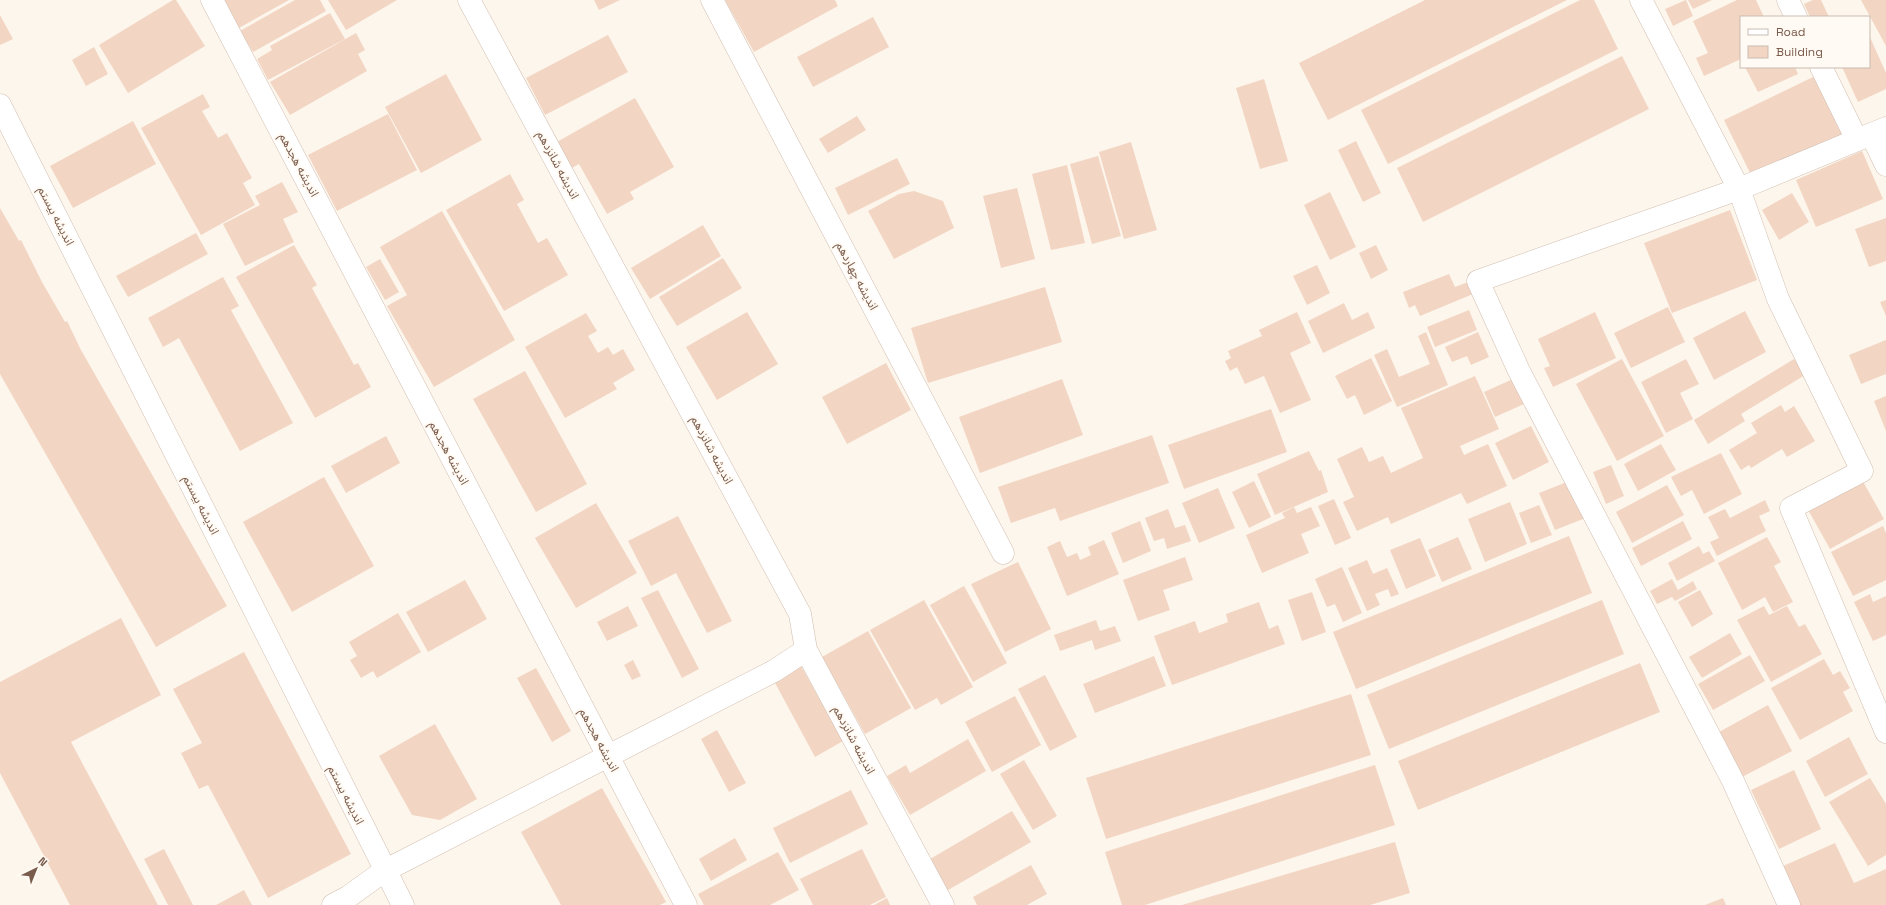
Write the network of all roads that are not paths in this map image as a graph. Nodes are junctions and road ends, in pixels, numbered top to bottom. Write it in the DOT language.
graph roads {
  1 [pos="212,0"];
  2 [pos="469,0"];
  3 [pos="712,0"];
  4 [pos="1641,0"];
  5 [pos="1788,0"];
  6 [pos="1796,16"];
  7 [pos="1822,68"];
  8 [pos="0,105"];
  9 [pos="1872,134"];
  10 [pos="1886,165"];
  11 [pos="1739,189"];
  12 [pos="1003,553"];
  13 [pos="806,650"];
  14 [pos="1886,732"];
  15 [pos="608,756"];
  16 [pos="384,871"];
  17 [pos="333,905"];
  18 [pos="403,905"];
  19 [pos="686,905"];
  20 [pos="943,905"];
  21 [pos="1789,905"];
  1 -- 15 [label="street, اندیشه هجدهم"];
  2 -- 13 [label="street, اندیشه شانزدهم"];
  3 -- 12 [label="street, اندیشه چهاردهم"];
  4 -- 11 [label="street"];
  5 -- 6 [label="street"];
  7 -- 9 [label="street"];
  8 -- 16 [label="street, اندیشه بیستم"];
  9 -- 10 [label="street"];
  9 -- 11 [label="street"];
  11 -- 14 [label="street"];
  11 -- 21 [label="street"];
  13 -- 15 [label="street"];
  13 -- 20 [label="street, اندیشه شانزدهم"];
  15 -- 16 [label="street"];
  15 -- 19 [label="street, اندیشه هجدهم"];
  16 -- 17 [label="street"];
  16 -- 18 [label="street, اندیشه بیستم"];
}
